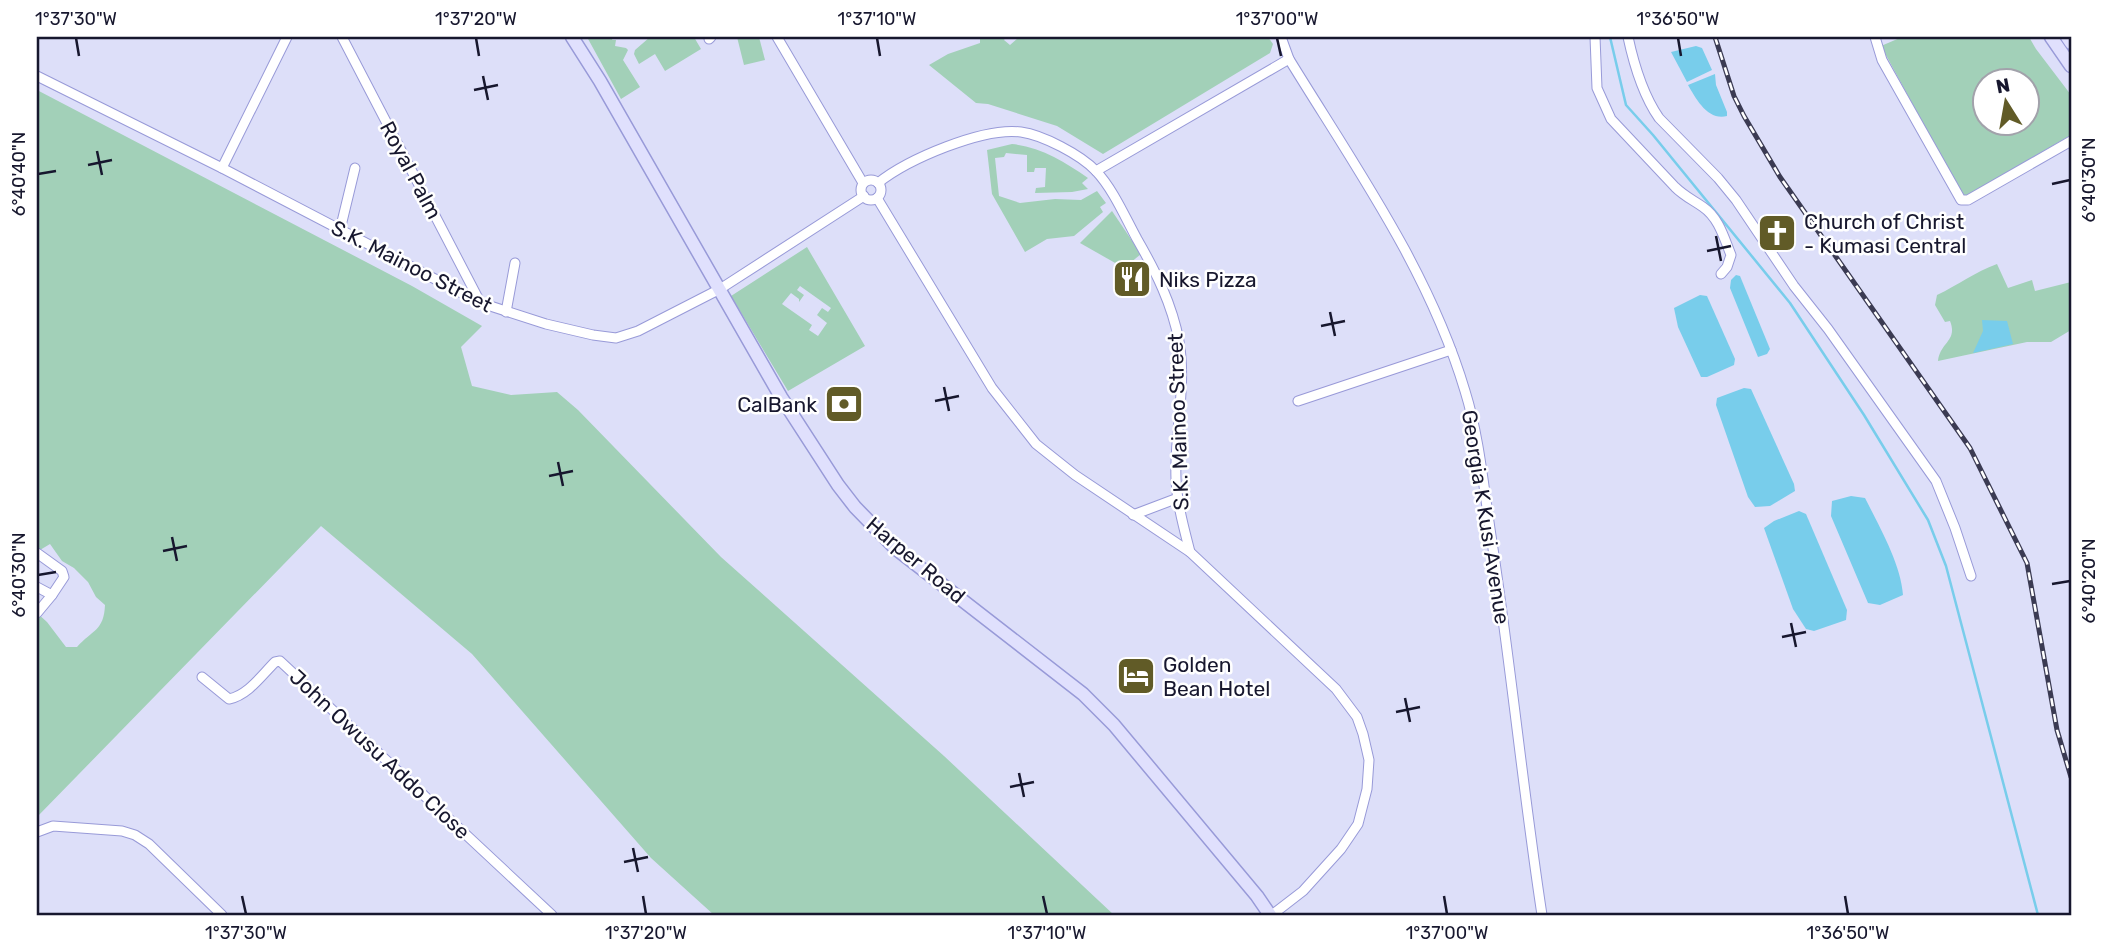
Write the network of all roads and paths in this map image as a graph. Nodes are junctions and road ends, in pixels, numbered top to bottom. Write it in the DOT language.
graph roads {
  1 [pos="287,37"];
  2 [pos="342,37"];
  3 [pos="572,37"];
  4 [pos="777,37"];
  5 [pos="1281,37"];
  6 [pos="1595,37"];
  7 [pos="1628,37"];
  8 [pos="1875,37"];
  9 [pos="2051,37"];
  10 [pos="2067,37"];
  11 [pos="2071,43"];
  12 [pos="1289,59"];
  13 [pos="2071,66"];
  14 [pos="37,76"];
  15 [pos="2071,141"];
  16 [pos="222,168"];
  17 [pos="355,168"];
  18 [pos="1096,171"];
  19 [pos="863,183"];
  20 [pos="878,183"];
  21 [pos="864,196"];
  22 [pos="877,198"];
  23 [pos="340,230"];
  24 [pos="515,263"];
  25 [pos="1721,274"];
  26 [pos="720,289"];
  27 [pos="481,303"];
  28 [pos="506,312"];
  29 [pos="1451,350"];
  30 [pos="1298,401"];
  31 [pos="1178,498"];
  32 [pos="1133,514"];
  33 [pos="1190,552"];
  34 [pos="37,553"];
  35 [pos="1971,576"];
  36 [pos="37,587"];
  37 [pos="52,596"];
  38 [pos="37,613"];
  39 [pos="202,677"];
  40 [pos="37,832"];
  41 [pos="222,915"];
  42 [pos="552,915"];
  43 [pos="1271,915"];
  44 [pos="1542,915"];
  1 -- 16 [label="street"];
  2 -- 27 [label="street, Royal Palm"];
  3 -- 26 [label="main road, Harper Road"];
  4 -- 19 [label="street"];
  5 -- 12 [label="street, Georgia K Kusi Avenue"];
  6 -- 25 [label="street"];
  7 -- 35 [label="street"];
  8 -- 15 [label="street"];
  9 -- 13 [label="main road"];
  10 -- 11 [label="main road"];
  12 -- 18 [label="street"];
  12 -- 29 [label="street, Georgia K Kusi Avenue"];
  14 -- 16 [label="street, S.K. Mainoo Street"];
  16 -- 23 [label="street, S.K. Mainoo Street"];
  17 -- 23 [label="street"];
  18 -- 20 [label="street, S.K. Mainoo Street"];
  18 -- 31 [label="street, S.K. Mainoo Street"];
  19 -- 20 [label="street"];
  19 -- 21 [label="street"];
  20 -- 22 [label="street"];
  21 -- 22 [label="street"];
  21 -- 26 [label="street, S.K. Mainoo Street"];
  22 -- 32 [label="street"];
  23 -- 27 [label="street, S.K. Mainoo Street"];
  24 -- 28 [label="street"];
  26 -- 28 [label="street, S.K. Mainoo Street"];
  26 -- 43 [label="main road, Harper Road"];
  27 -- 28 [label="street, S.K. Mainoo Street"];
  29 -- 30 [label="street"];
  29 -- 44 [label="street, Georgia K Kusi Avenue"];
  31 -- 32 [label="street"];
  31 -- 33 [label="street, S.K. Mainoo Street"];
  32 -- 33 [label="street"];
  33 -- 43 [label="street"];
  34 -- 37 [label="street"];
  36 -- 37 [label="street"];
  37 -- 38 [label="street"];
  39 -- 42 [label="street, John Owusu Addo Close"];
  40 -- 41 [label="street"];
}
